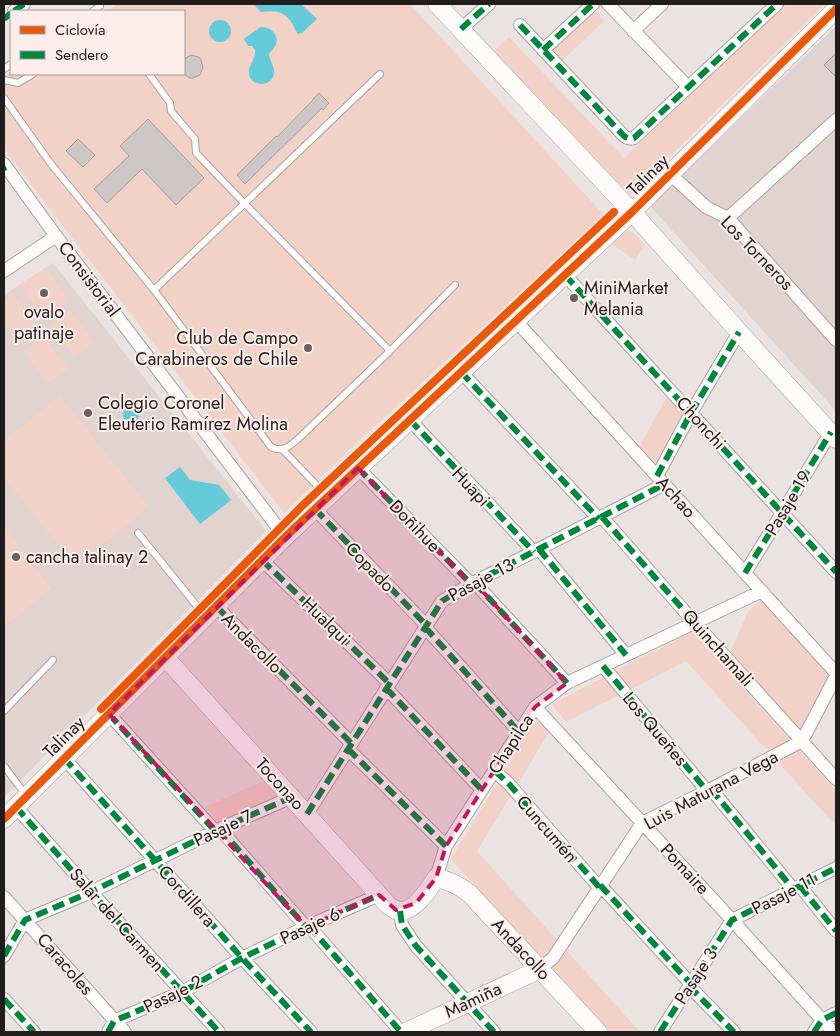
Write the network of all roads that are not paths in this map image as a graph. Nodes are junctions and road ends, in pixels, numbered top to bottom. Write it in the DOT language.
graph roads {
  1 [pos="437,4"];
  2 [pos="489,4"];
  3 [pos="593,4"];
  4 [pos="608,4"];
  5 [pos="662,4"];
  6 [pos="777,4"];
  7 [pos="836,9"];
  8 [pos="520,25"];
  9 [pos="461,29"];
  10 [pos="633,31"];
  11 [pos="543,50"];
  12 [pos="380,74"];
  13 [pos="31,75"];
  14 [pos="150,75"];
  15 [pos="4,80"];
  16 [pos="688,87"];
  17 [pos="4,98"];
  18 [pos="836,120"];
  19 [pos="4,166"];
  20 [pos="670,174"];
  21 [pos="244,203"];
  22 [pos="632,212"];
  23 [pos="728,218"];
  24 [pos="56,236"];
  25 [pos="4,271"];
  26 [pos="565,275"];
  27 [pos="455,285"];
  28 [pos="154,290"];
  29 [pos="516,321"];
  30 [pos="738,332"];
  31 [pos="836,340"];
  32 [pos="390,351"];
  33 [pos="461,372"];
  34 [pos="691,413"];
  35 [pos="410,420"];
  36 [pos="833,436"];
  37 [pos="282,449"];
  38 [pos="358,468"];
  39 [pos="661,480"];
  40 [pos="321,503"];
  41 [pos="782,513"];
  42 [pos="600,518"];
  43 [pos="138,533"];
  44 [pos="285,537"];
  45 [pos="536,551"];
  46 [pos="262,560"];
  47 [pos="836,572"];
  48 [pos="745,573"];
  49 [pos="473,584"];
  50 [pos="762,591"];
  51 [pos="210,612"];
  52 [pos="695,623"];
  53 [pos="426,626"];
  54 [pos="626,655"];
  55 [pos="165,658"];
  56 [pos="54,660"];
  57 [pos="603,666"];
  58 [pos="836,674"];
  59 [pos="568,683"];
  60 [pos="388,685"];
  61 [pos="535,707"];
  62 [pos="4,711"];
  63 [pos="109,714"];
  64 [pos="519,732"];
  65 [pos="802,741"];
  66 [pos="350,746"];
  67 [pos="64,758"];
  68 [pos="4,766"];
  69 [pos="495,771"];
  70 [pos="836,779"];
  71 [pos="482,790"];
  72 [pos="709,790"];
  73 [pos="292,797"];
  74 [pos="16,807"];
  75 [pos="307,814"];
  76 [pos="642,823"];
  77 [pos="218,830"];
  78 [pos="446,846"];
  79 [pos="156,861"];
  80 [pos="836,868"];
  81 [pos="436,878"];
  82 [pos="600,886"];
  83 [pos="796,888"];
  84 [pos="91,892"];
  85 [pos="379,895"];
  86 [pos="4,897"];
  87 [pos="398,910"];
  88 [pos="25,920"];
  89 [pos="732,920"];
  90 [pos="308,926"];
  91 [pos="836,931"];
  92 [pos="4,956"];
  93 [pos="242,958"];
  94 [pos="540,969"];
  95 [pos="690,985"];
  96 [pos="182,992"];
  97 [pos="4,998"];
  98 [pos="468,1003"];
  99 [pos="836,1013"];
  100 [pos="822,1020"];
  101 [pos="111,1027"];
  102 [pos="34,1032"];
  103 [pos="125,1032"];
  104 [pos="219,1032"];
  105 [pos="311,1032"];
  106 [pos="401,1032"];
  107 [pos="406,1032"];
  108 [pos="494,1032"];
  109 [pos="598,1032"];
  110 [pos="660,1032"];
  111 [pos="734,1032"];
  112 [pos="814,1032"];
  113 [pos="833,1032"];
  1 -- 9 [label="street"];
  2 -- 9 [label="street"];
  3 -- 11 [label="street"];
  4 -- 10 [label="street"];
  5 -- 10 [label="street"];
  6 -- 16 [label="street"];
  7 -- 20 [label="street, Talinay"];
  8 -- 11 [label="street"];
  9 -- 22 [label="street"];
  10 -- 16 [label="street"];
  11 -- 16 [label="street"];
  12 -- 21 [label="lane"];
  13 -- 15 [label="lane"];
  14 -- 21 [label="lane"];
  17 -- 28 [label="lane"];
  18 -- 23 [label="street"];
  19 -- 24 [label="street, Consistorial"];
  20 -- 22 [label="street, Talinay"];
  20 -- 23 [label="street, Los Torneros"];
  21 -- 28 [label="lane"];
  21 -- 32 [label="lane"];
  22 -- 26 [label="street, Talinay"];
  22 -- 30 [label="street"];
  23 -- 31 [label="street, Los Torneros"];
  24 -- 25 [label="street"];
  24 -- 44 [label="street, Consistorial"];
  26 -- 29 [label="street, Talinay"];
  26 -- 34 [label="street, Chonchi"];
  27 -- 32 [label="lane"];
  28 -- 37 [label="lane"];
  29 -- 33 [label="street, Talinay"];
  29 -- 39 [label="street, Achao"];
  30 -- 34 [label="street"];
  30 -- 36 [label="street"];
  32 -- 37 [label="lane"];
  33 -- 35 [label="street, Talinay"];
  33 -- 42 [label="street, Quinchamali"];
  34 -- 39 [label="street"];
  34 -- 41 [label="street, Chonchi"];
  35 -- 38 [label="street, Talinay"];
  35 -- 45 [label="street, Huapi"];
  36 -- 41 [label="street, Pasaje 19"];
  37 -- 40 [label="lane"];
  38 -- 40 [label="street, Talinay"];
  38 -- 49 [label="street, Doñihue"];
  39 -- 42 [label="street, Pasaje 13"];
  39 -- 48 [label="street, Achao"];
  40 -- 44 [label="street, Talinay"];
  40 -- 53 [label="street, Copado"];
  41 -- 47 [label="street, Chonchi"];
  41 -- 48 [label="street, Pasaje 19"];
  42 -- 45 [label="street, Pasaje 13"];
  42 -- 52 [label="street, Quinchamali"];
  43 -- 51 [label="lane"];
  44 -- 46 [label="street, Talinay"];
  45 -- 49 [label="street, Pasaje 13"];
  45 -- 54 [label="street, Huapi"];
  46 -- 51 [label="street, Talinay"];
  46 -- 60 [label="street, Hualqui"];
  48 -- 50 [label="street, Achao"];
  49 -- 53 [label="street, Pasaje 13"];
  49 -- 59 [label="street, Doñihue"];
  50 -- 52 [label="street, Chapilca"];
  50 -- 58 [label="street, Achao"];
  51 -- 55 [label="street, Talinay"];
  51 -- 66 [label="street, Andacollo"];
  52 -- 54 [label="street, Chapilca"];
  52 -- 65 [label="street, Quinchamali"];
  53 -- 60 [label="street, Pasaje 13"];
  53 -- 64 [label="street, Copado"];
  54 -- 57 [label="street, Chapilca"];
  55 -- 63 [label="street, Talinay"];
  55 -- 73 [label="street, Toconao"];
  56 -- 62 [label="lane"];
  57 -- 59 [label="street, Chapilca"];
  57 -- 72 [label="street, Los Queñes"];
  58 -- 65 [label="street"];
  59 -- 61 [label="street, Chapilca"];
  60 -- 66 [label="street, Pasaje 13"];
  60 -- 71 [label="street, Hualqui"];
  61 -- 64 [label="street, Chapilca"];
  61 -- 76 [label="street, Pomaire"];
  63 -- 67 [label="street, Talinay"];
  63 -- 77 [label="street"];
  64 -- 69 [label="street, Chapilca"];
  65 -- 70 [label="street, Quinchamali"];
  65 -- 72 [label="street, Luis Maturana Vega"];
  66 -- 75 [label="street, Pasaje 13"];
  66 -- 78 [label="street, Andacollo"];
  67 -- 74 [label="street, Talinay"];
  67 -- 79 [label="street, Cordillera"];
  68 -- 74 [label="lane"];
  69 -- 71 [label="street, Chapilca"];
  69 -- 82 [label="street, Cuncumén"];
  71 -- 78 [label="street, Chapilca"];
  72 -- 76 [label="street, Luis Maturana Vega"];
  72 -- 83 [label="street, Los Queñes"];
  73 -- 75 [label="street, Toconao"];
  73 -- 77 [label="street, Pasaje 7"];
  74 -- 84 [label="street, Salar del Carmen"];
  75 -- 85 [label="street, Toconao"];
  76 -- 82 [label="street, Luis Maturana Vega"];
  76 -- 89 [label="street, Pomaire"];
  77 -- 79 [label="street, Pasaje 7"];
  77 -- 90 [label="street"];
  78 -- 81 [label="street, Chapilca"];
  79 -- 84 [label="street, Pasaje 7"];
  79 -- 93 [label="street, Cordillera"];
  80 -- 83 [label="street, Pasaje 11"];
  81 -- 87 [label="street, Chapilca"];
  81 -- 94 [label="street, Andacollo"];
  82 -- 94 [label="street, Luis Maturana Vega"];
  82 -- 95 [label="street, Cuncumén"];
  83 -- 89 [label="street, Pasaje 11"];
  83 -- 91 [label="street, Los Queñes"];
  84 -- 88 [label="street, Pasaje 7"];
  84 -- 96 [label="street, Salar del Carmen"];
  85 -- 87 [label="street, Toconao"];
  85 -- 90 [label="street, Pasaje 6"];
  86 -- 88 [label="street, Caracoles"];
  87 -- 98 [label="street, Toconao"];
  88 -- 92 [label="street"];
  88 -- 101 [label="street, Caracoles"];
  89 -- 95 [label="street, Pasaje 3"];
  89 -- 100 [label="street, Pomaire"];
  90 -- 93 [label="street, Pasaje 6"];
  90 -- 106 [label="street"];
  93 -- 96 [label="street, Pasaje 2"];
  93 -- 105 [label="street, Cordillera"];
  94 -- 98 [label="street, Mamiña"];
  94 -- 109 [label="street, Andacollo"];
  95 -- 110 [label="street, Pasaje 3"];
  95 -- 111 [label="street, Cuncumén"];
  96 -- 101 [label="street, Pasaje 2"];
  96 -- 104 [label="street, Salar del Carmen"];
  97 -- 102 [label="street"];
  98 -- 107 [label="street, Mamiña"];
  98 -- 108 [label="street, Toconao"];
  99 -- 100 [label="street"];
  100 -- 112 [label="street"];
  100 -- 113 [label="street, Pomaire"];
  101 -- 103 [label="street, Caracoles"];
}
